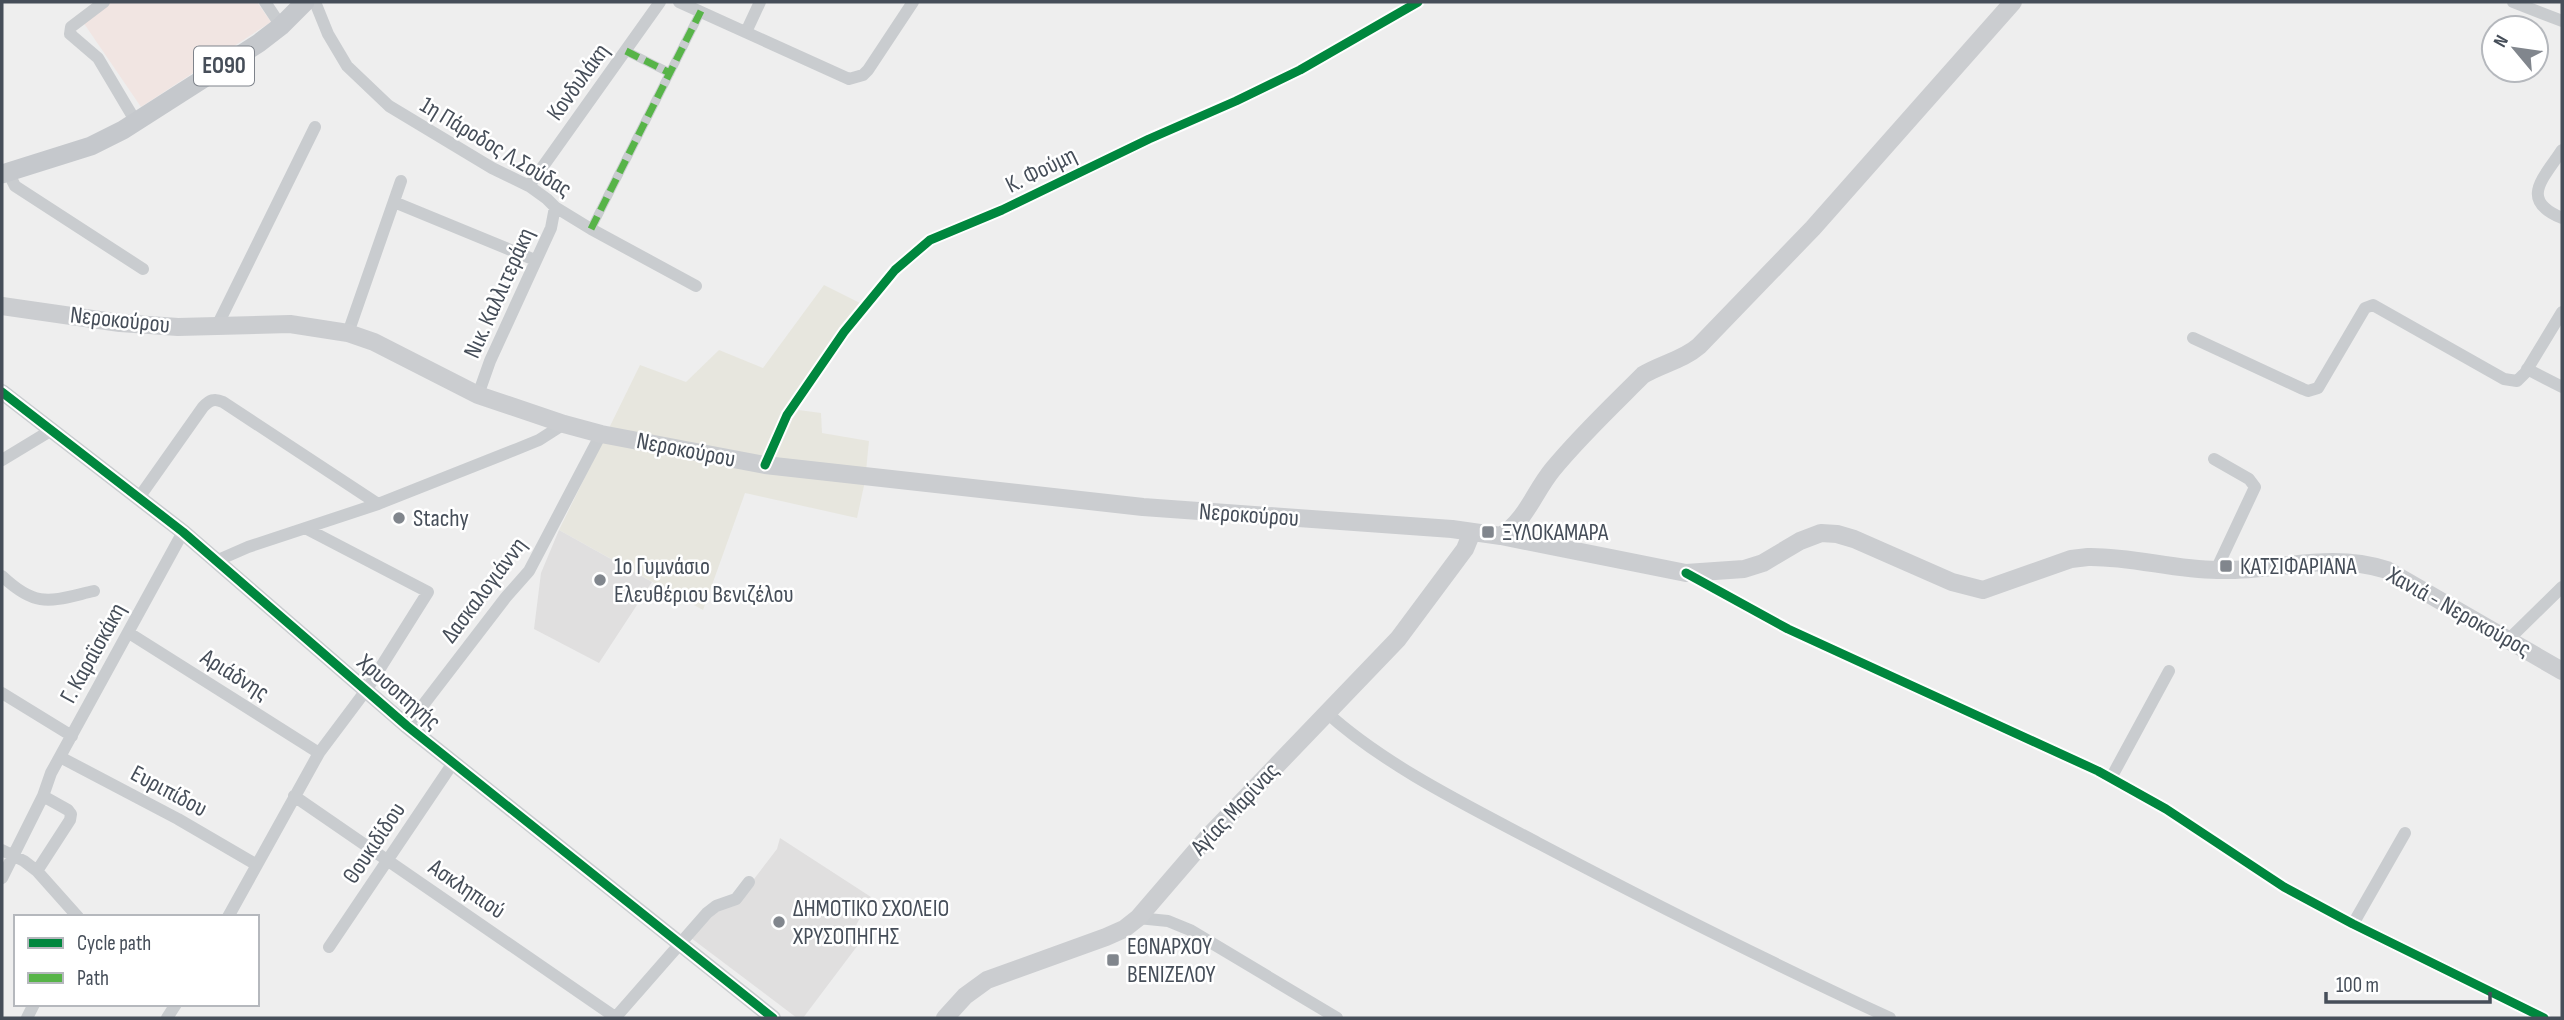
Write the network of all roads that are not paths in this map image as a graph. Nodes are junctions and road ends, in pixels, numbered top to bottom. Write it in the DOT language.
graph roads {
  1 [pos="104,2"];
  2 [pos="265,2"];
  3 [pos="305,2"];
  4 [pos="315,2"];
  5 [pos="660,2"];
  6 [pos="679,2"];
  7 [pos="760,2"];
  8 [pos="913,2"];
  9 [pos="1418,2"];
  10 [pos="2013,2"];
  11 [pos="2514,2"];
  12 [pos="701,11"];
  13 [pos="2562,21"];
  14 [pos="281,26"];
  15 [pos="746,32"];
  16 [pos="626,51"];
  17 [pos="670,74"];
  18 [pos="136,122"];
  19 [pos="315,127"];
  20 [pos="2562,150"];
  21 [pos="5,173"];
  22 [pos="401,181"];
  23 [pos="529,186"];
  24 [pos="394,202"];
  25 [pos="555,208"];
  26 [pos="2562,218"];
  27 [pos="591,229"];
  28 [pos="535,260"];
  29 [pos="143,269"];
  30 [pos="696,286"];
  31 [pos="2,306"];
  32 [pos="2562,312"];
  33 [pos="218,326"];
  34 [pos="348,333"];
  35 [pos="2193,338"];
  36 [pos="2528,369"];
  37 [pos="2562,387"];
  38 [pos="2,392"];
  39 [pos="478,395"];
  40 [pos="564,424"];
  41 [pos="50,431"];
  42 [pos="601,433"];
  43 [pos="2214,459"];
  44 [pos="2,460"];
  45 [pos="765,465"];
  46 [pos="138,499"];
  47 [pos="379,503"];
  48 [pos="307,529"];
  49 [pos="1472,532"];
  50 [pos="183,533"];
  51 [pos="1501,536"];
  52 [pos="216,561"];
  53 [pos="2216,570"];
  54 [pos="1685,573"];
  55 [pos="2,576"];
  56 [pos="2562,587"];
  57 [pos="94,591"];
  58 [pos="128,633"];
  59 [pos="2508,640"];
  60 [pos="2169,671"];
  61 [pos="2562,671"];
  62 [pos="367,690"];
  63 [pos="2,693"];
  64 [pos="1326,712"];
  65 [pos="407,726"];
  66 [pos="72,736"];
  67 [pos="319,752"];
  68 [pos="60,757"];
  69 [pos="453,763"];
  70 [pos="2111,778"];
  71 [pos="43,796"];
  72 [pos="294,796"];
  73 [pos="2405,834"];
  74 [pos="8,852"];
  75 [pos="387,860"];
  76 [pos="257,865"];
  77 [pos="37,871"];
  78 [pos="2,878"];
  79 [pos="749,882"];
  80 [pos="76,915"];
  81 [pos="230,915"];
  82 [pos="1138,918"];
  83 [pos="2353,924"];
  84 [pos="681,943"];
  85 [pos="330,947"];
  86 [pos="615,1018"];
  87 [pos="773,1018"];
  88 [pos="945,1018"];
  89 [pos="1337,1018"];
  90 [pos="1891,1018"];
  91 [pos="2544,1018"];
  1 -- 18 [label="street"];
  2 -- 14 [label="street"];
  3 -- 14 [label="main road, ΕΟ90"];
  4 -- 23 [label="street, 1η Πάροδος Λ.Σούδας"];
  5 -- 16 [label="street, Κονδυλάκη"];
  6 -- 12 [label="street"];
  7 -- 15 [label="street"];
  8 -- 15 [label="street"];
  9 -- 45 [label="street, Κ. Φούμη"];
  10 -- 51 [label="main road"];
  11 -- 13 [label="street"];
  12 -- 15 [label="street"];
  12 -- 17 [label="street"];
  14 -- 18 [label="main road, ΕΟ90"];
  16 -- 17 [label="street"];
  16 -- 23 [label="street, Κονδυλάκη"];
  17 -- 27 [label="street"];
  18 -- 21 [label="main road, ΕΟ90"];
  19 -- 33 [label="street"];
  20 -- 26 [label="street"];
  21 -- 29 [label="street"];
  22 -- 24 [label="street"];
  23 -- 25 [label="street, 1η Πάροδος Λ.Σούδας"];
  24 -- 28 [label="street"];
  24 -- 34 [label="street"];
  25 -- 27 [label="street, 1η Πάροδος Λ.Σούδας"];
  25 -- 28 [label="street, Νικ. Καλλιτεράκη"];
  27 -- 30 [label="street, 1η Πάροδος Λ.Σούδας"];
  28 -- 39 [label="street, Νικ. Καλλιτεράκη"];
  31 -- 33 [label="main road, Νεροκούρου"];
  32 -- 36 [label="street"];
  33 -- 34 [label="main road, Νεροκούρου"];
  34 -- 39 [label="main road, Νεροκούρου"];
  35 -- 36 [label="street"];
  36 -- 37 [label="street"];
  38 -- 41 [label="street, Χρυσοπηγής"];
  39 -- 40 [label="main road, Νεροκούρου"];
  40 -- 42 [label="main road, Νεροκούρου"];
  40 -- 47 [label="street"];
  41 -- 44 [label="street"];
  41 -- 46 [label="street, Χρυσοπηγής"];
  42 -- 45 [label="main road, Νεροκούρου"];
  42 -- 65 [label="street, Δασκαλογιάννη"];
  43 -- 53 [label="street"];
  45 -- 49 [label="main road, Νεροκούρου"];
  46 -- 47 [label="street"];
  46 -- 50 [label="street, Χρυσοπηγής"];
  47 -- 48 [label="street"];
  48 -- 52 [label="street"];
  48 -- 62 [label="street"];
  49 -- 51 [label="main road, Νεροκούρου"];
  49 -- 64 [label="main road, Αγίας Μαρίνας"];
  50 -- 52 [label="street, Χρυσοπηγής"];
  50 -- 58 [label="street, Γ. Καραϊσκάκη"];
  51 -- 54 [label="main road, Χανιά - Νεροκούρος"];
  52 -- 62 [label="street, Χρυσοπηγής"];
  53 -- 54 [label="main road, Χανιά - Νεροκούρος"];
  53 -- 59 [label="main road, Χανιά - Νεροκούρος"];
  54 -- 70 [label="street"];
  55 -- 57 [label="street"];
  56 -- 59 [label="street"];
  58 -- 66 [label="street, Γ. Καραϊσκάκη"];
  58 -- 67 [label="street, Αριάδνης"];
  59 -- 61 [label="main road, Χανιά - Νεροκούρος"];
  60 -- 70 [label="street"];
  62 -- 65 [label="street, Χρυσοπηγής"];
  62 -- 67 [label="street"];
  63 -- 66 [label="street"];
  64 -- 82 [label="main road, Αγίας Μαρίνας"];
  64 -- 90 [label="street"];
  65 -- 69 [label="street, Χρυσοπηγής"];
  66 -- 68 [label="street, Γ. Καραϊσκάκη"];
  67 -- 72 [label="street"];
  68 -- 71 [label="street, Γ. Καραϊσκάκη"];
  68 -- 76 [label="street, Ευριπίδου"];
  69 -- 75 [label="street, Θουκιδίδου"];
  69 -- 84 [label="street, Χρυσοπηγής"];
  70 -- 83 [label="street"];
  71 -- 74 [label="street, Γ. Καραϊσκάκη"];
  71 -- 77 [label="street"];
  72 -- 75 [label="street, Ασκληπιού"];
  72 -- 76 [label="street"];
  73 -- 83 [label="street"];
  74 -- 77 [label="street"];
  74 -- 78 [label="street, Γ. Καραϊσκάκη"];
  75 -- 85 [label="street, Θουκιδίδου"];
  75 -- 86 [label="street, Ασκληπιού"];
  76 -- 81 [label="street"];
  77 -- 80 [label="street"];
  79 -- 84 [label="street"];
  82 -- 88 [label="main road, Αγίας Μαρίνας"];
  82 -- 89 [label="street"];
  83 -- 91 [label="street"];
  84 -- 86 [label="street"];
  84 -- 87 [label="street, Χρυσοπηγής"];
}
